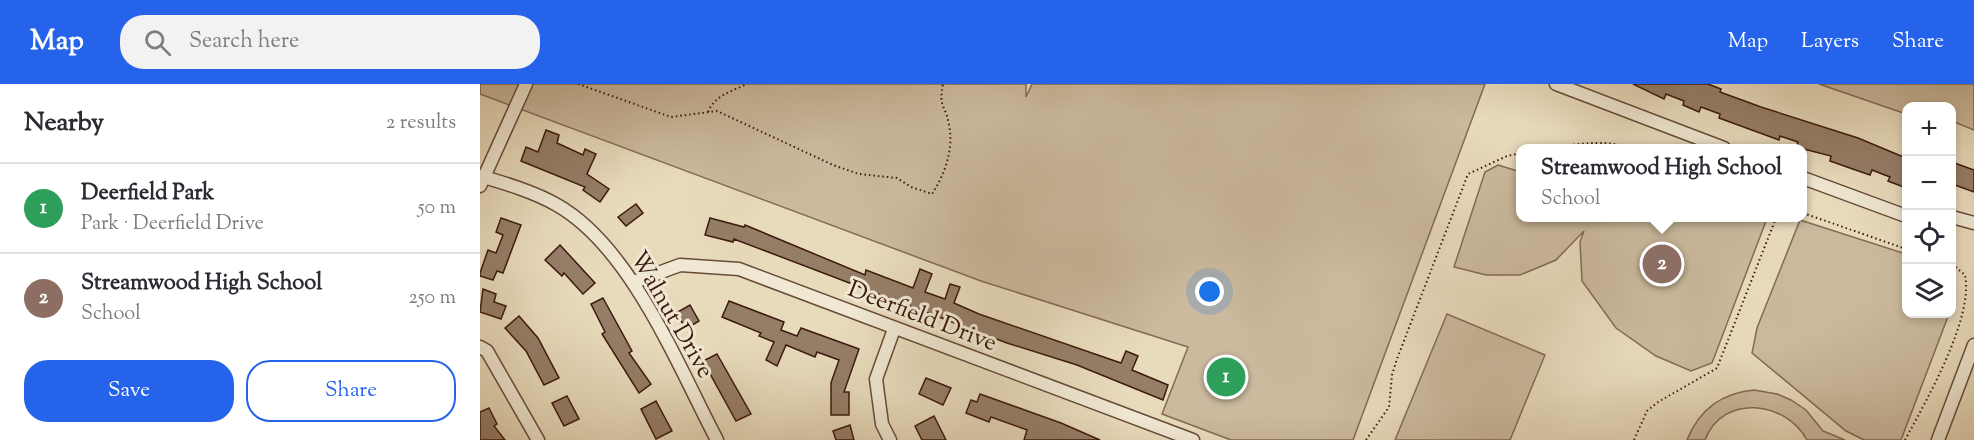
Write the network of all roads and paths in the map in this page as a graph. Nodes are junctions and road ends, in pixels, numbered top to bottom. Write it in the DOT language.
graph roads {
  1 [pos="526,84"];
  2 [pos="578,84"];
  3 [pos="747,84"];
  4 [pos="943,84"];
  5 [pos="1556,84"];
  6 [pos="708,112"];
  7 [pos="1576,144"];
  8 [pos="1618,144"];
  9 [pos="1714,144"];
  10 [pos="1516,154"];
  11 [pos="1807,179"];
  12 [pos="481,180"];
  13 [pos="1807,214"];
  14 [pos="1902,215"];
  15 [pos="1956,218"];
  16 [pos="1774,222"];
  17 [pos="1974,223"];
  18 [pos="1902,248"];
  19 [pos="1956,267"];
  20 [pos="634,282"];
  21 [pos="894,329"];
  22 [pos="1974,345"];
  23 [pos="480,347"];
  24 [pos="538,440"];
  25 [pos="717,440"];
  26 [pos="890,440"];
  27 [pos="1193,440"];
  28 [pos="1366,440"];
  29 [pos="1634,440"];
  30 [pos="1905,440"];
  31 [pos="1938,440"];
  1 -- 12 [label="street"];
  2 -- 6 [label="path"];
  3 -- 6 [label="path"];
  4 -- 6 [label="path"];
  5 -- 9 [label="street"];
  7 -- 8 [label="path"];
  10 -- 28 [label="path"];
  11 -- 14 [label="street"];
  12 -- 20 [label="street, Walnut Drive"];
  13 -- 18 [label="path"];
  15 -- 17 [label="street"];
  16 -- 29 [label="path"];
  19 -- 30 [label="path"];
  20 -- 21 [label="street, Deerfield Drive"];
  20 -- 25 [label="street, Walnut Drive"];
  21 -- 26 [label="street"];
  21 -- 27 [label="street, Deerfield Drive"];
  22 -- 31 [label="street"];
  23 -- 24 [label="street"];
}
